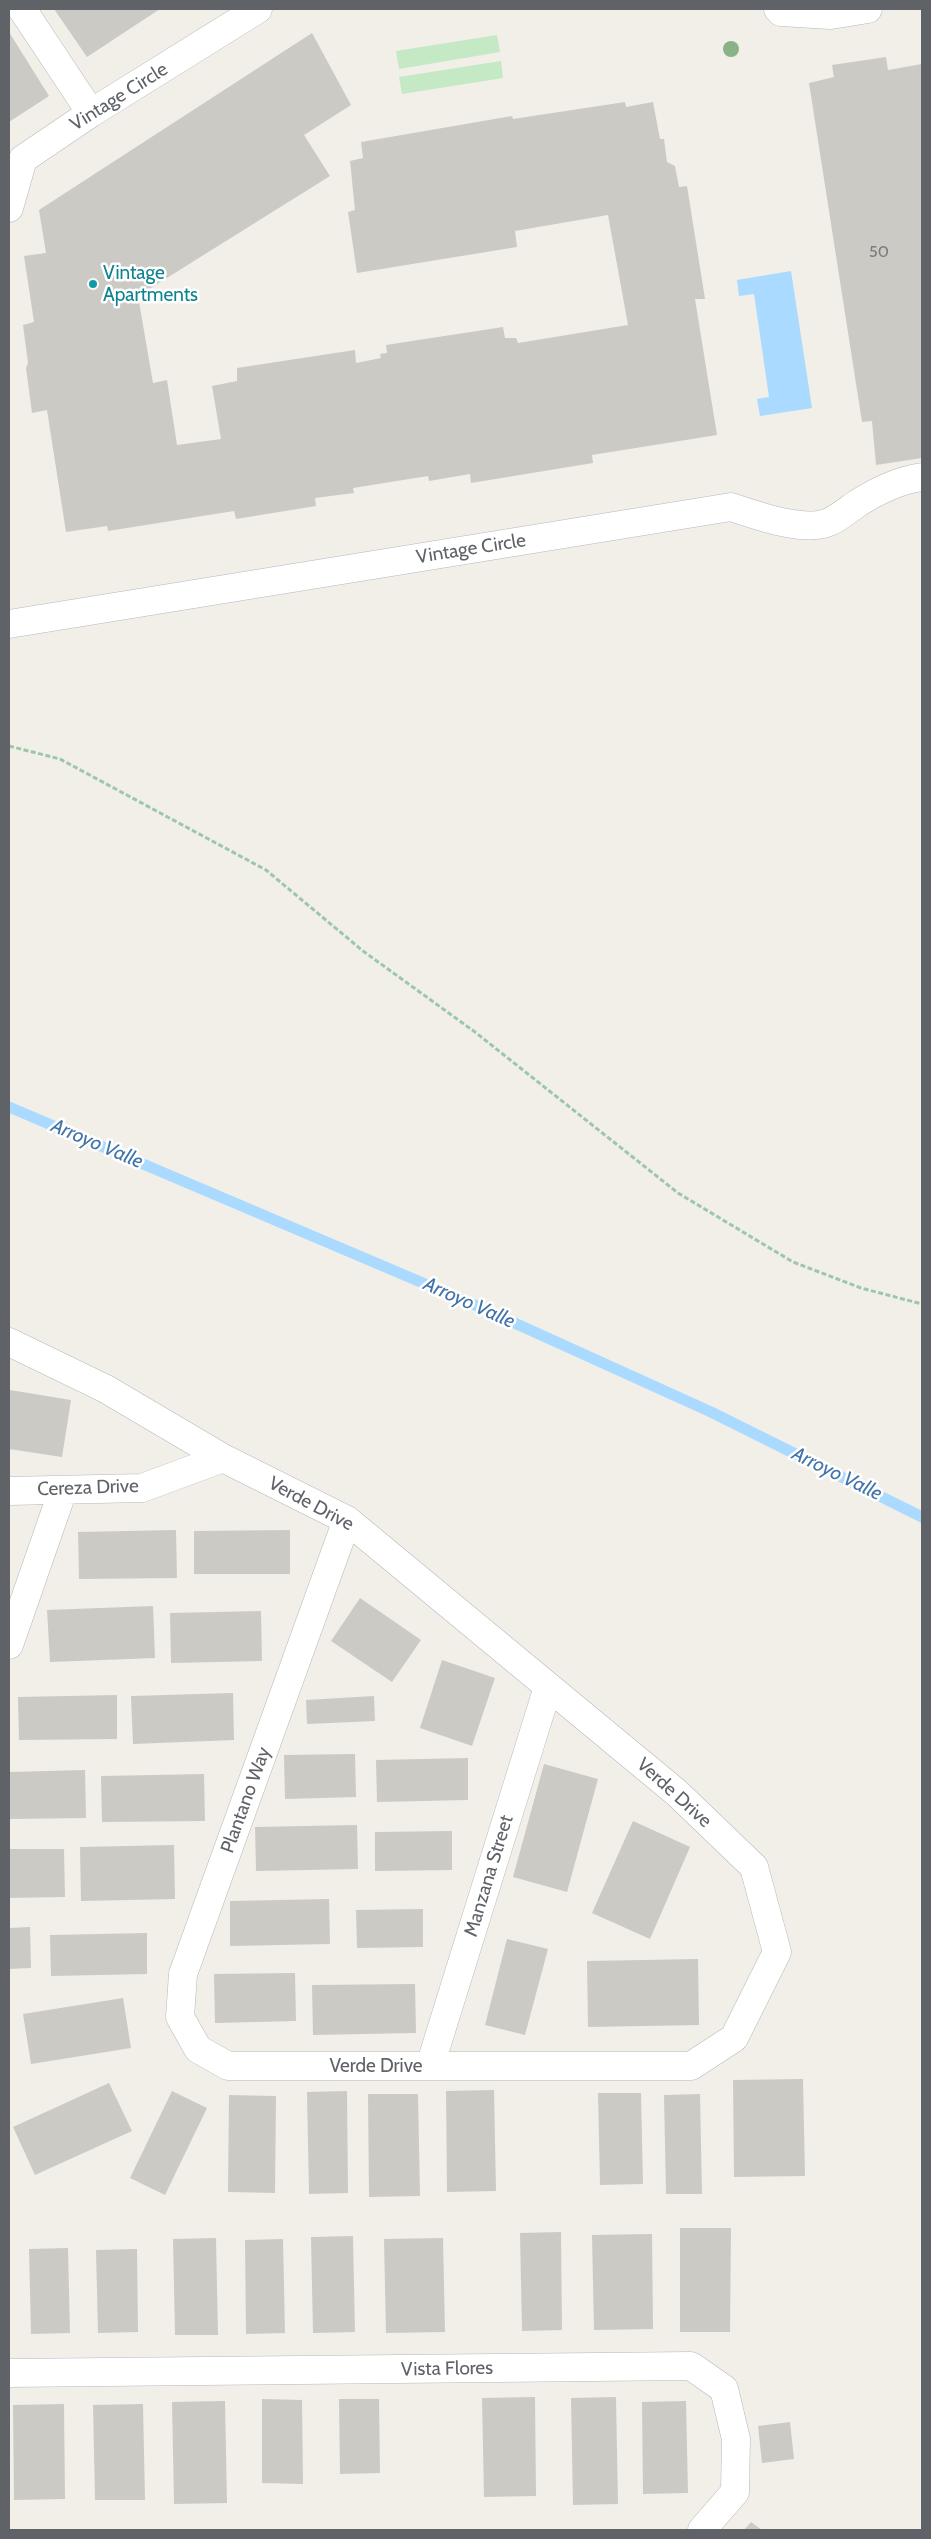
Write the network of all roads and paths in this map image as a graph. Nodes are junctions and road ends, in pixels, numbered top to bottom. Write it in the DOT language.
graph roads {
  1 [pos="22,9"];
  2 [pos="258,9"];
  3 [pos="778,9"];
  4 [pos="868,9"];
  5 [pos="92,113"];
  6 [pos="9,208"];
  7 [pos="922,477"];
  8 [pos="9,624"];
  9 [pos="9,746"];
  10 [pos="922,1304"];
  11 [pos="9,1342"];
  12 [pos="222,1458"];
  13 [pos="63,1490"];
  14 [pos="9,1491"];
  15 [pos="347,1520"];
  16 [pos="9,1645"];
  17 [pos="548,1687"];
  18 [pos="228,2066"];
  19 [pos="430,2066"];
  20 [pos="9,2373"];
  21 [pos="702,2530"];
  1 -- 5 [label="street"];
  2 -- 5 [label="street, Vintage Circle"];
  3 -- 4 [label="street"];
  5 -- 6 [label="street, Vintage Circle"];
  7 -- 8 [label="street, Vintage Circle"];
  9 -- 10 [label="path"];
  11 -- 12 [label="street, Verde Drive"];
  12 -- 13 [label="street, Cereza Drive"];
  12 -- 15 [label="street, Verde Drive"];
  13 -- 14 [label="street, Cereza Drive"];
  13 -- 16 [label="street"];
  15 -- 17 [label="street, Verde Drive"];
  15 -- 18 [label="street, Plantano Way"];
  17 -- 19 [label="street, Manzana Street"];
  17 -- 19 [label="street, Verde Drive"];
  18 -- 19 [label="street, Verde Drive"];
  20 -- 21 [label="street, Vista Flores"];
}
